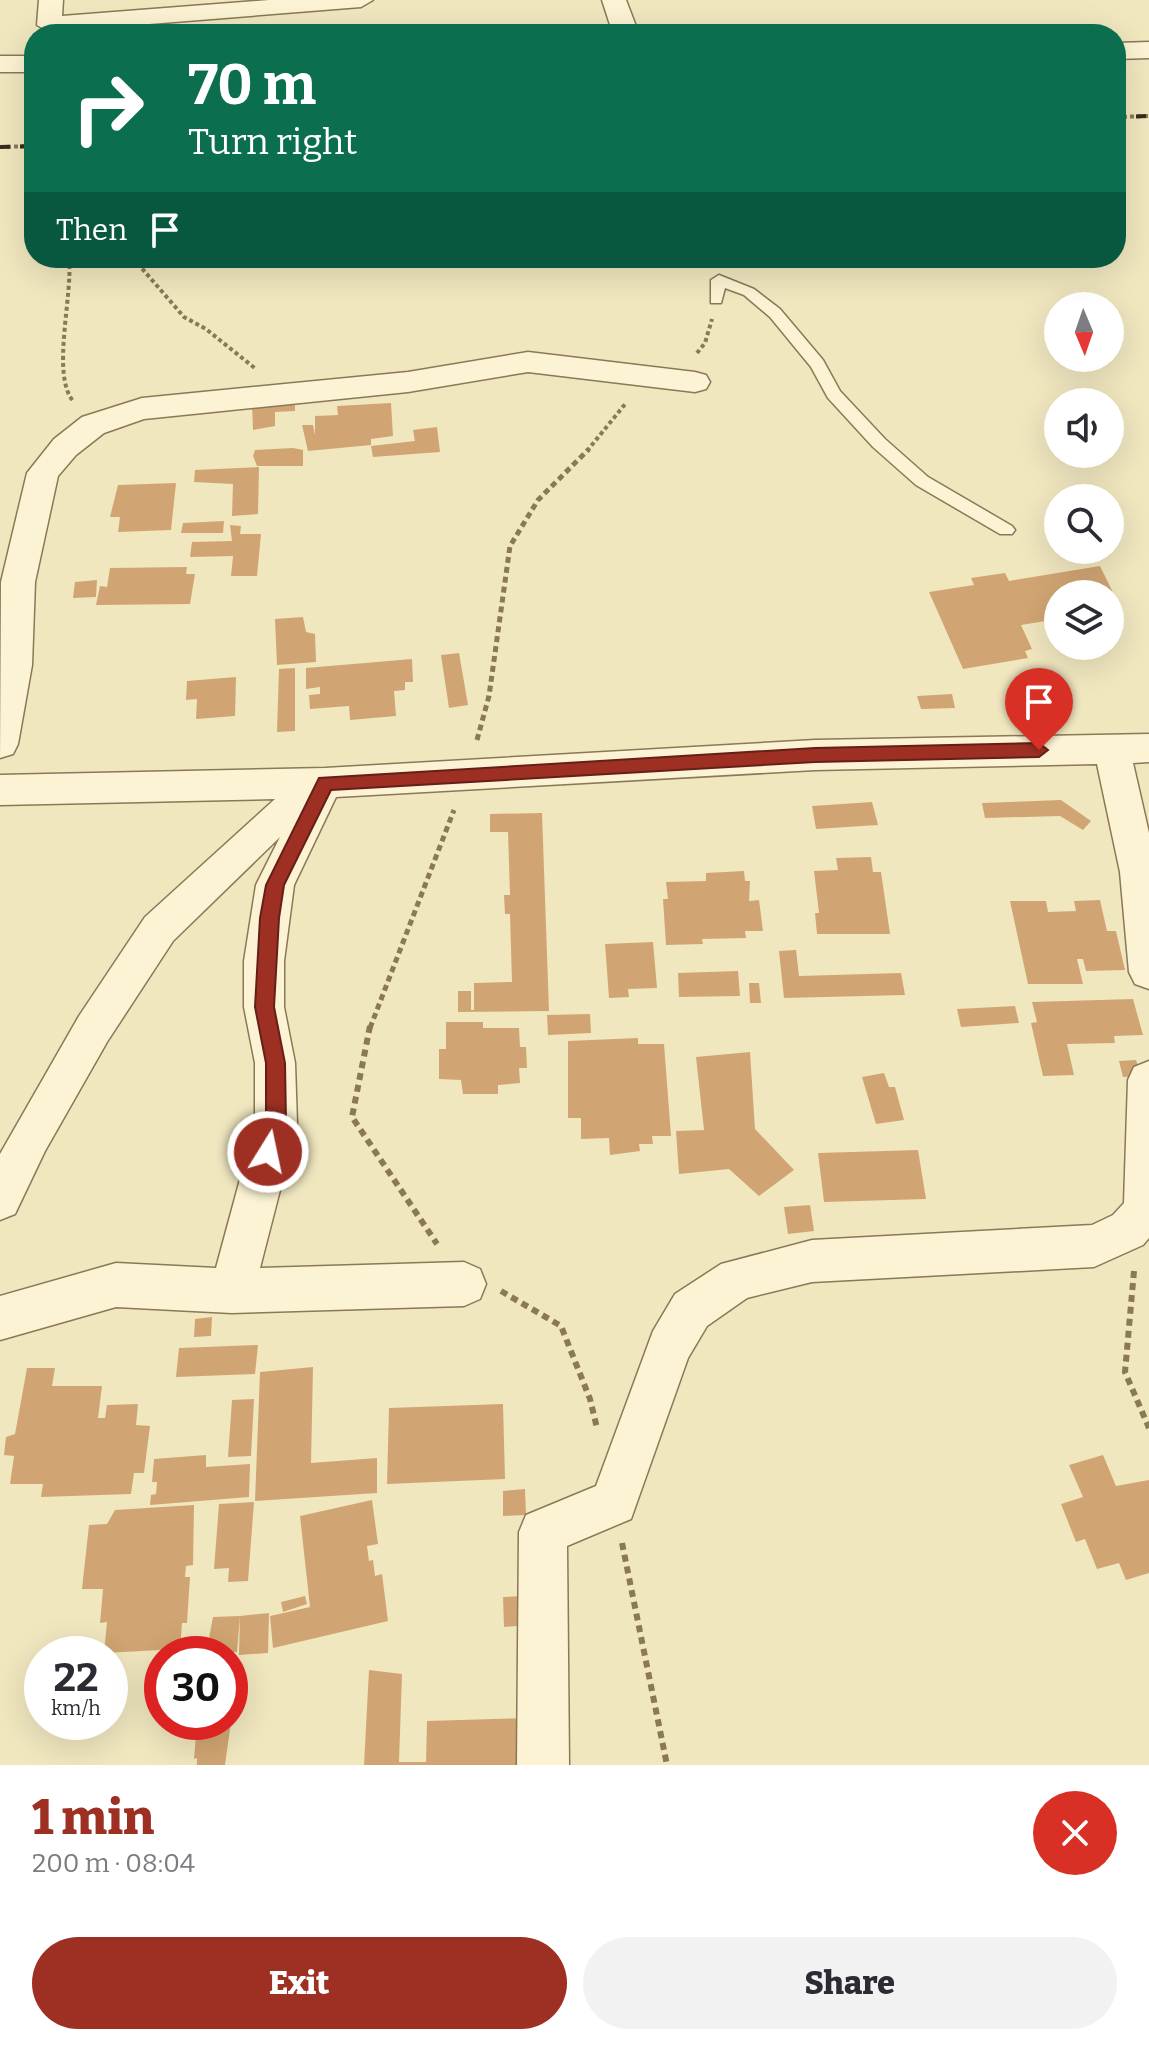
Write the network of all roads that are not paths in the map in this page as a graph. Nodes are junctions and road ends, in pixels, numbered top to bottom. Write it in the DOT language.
graph roads {
  1 [pos="51,0"];
  2 [pos="353,0"];
  3 [pos="361,0"];
  4 [pos="614,0"];
  5 [pos="49,24"];
  6 [pos="61,24"];
  7 [pos="622,24"];
  8 [pos="1149,50"];
  9 [pos="1126,51"];
  10 [pos="0,64"];
  11 [pos="24,64"];
  12 [pos="716,299"];
  13 [pos="695,382"];
  14 [pos="1006,530"];
  15 [pos="9,582"];
  16 [pos="0,744"];
  17 [pos="1149,748"];
  18 [pos="1112,749"];
  19 [pos="325,783"];
  20 [pos="0,790"];
  21 [pos="1149,972"];
  22 [pos="1149,1080"];
  23 [pos="0,1200"];
  24 [pos="464,1284"];
  25 [pos="232,1291"];
  26 [pos="0,1318"];
  27 [pos="543,1765"];
  1 -- 5 [label="street"];
  2 -- 3 [label="street"];
  2 -- 6 [label="street"];
  4 -- 7 [label="street"];
  8 -- 9 [label="street"];
  10 -- 11 [label="street"];
  12 -- 14 [label="lane"];
  13 -- 15 [label="street"];
  15 -- 16 [label="street"];
  17 -- 18 [label="street"];
  18 -- 19 [label="street"];
  18 -- 21 [label="street"];
  19 -- 20 [label="street"];
  19 -- 23 [label="street"];
  19 -- 25 [label="street"];
  22 -- 27 [label="street"];
  24 -- 25 [label="street"];
  25 -- 26 [label="street"];
}
